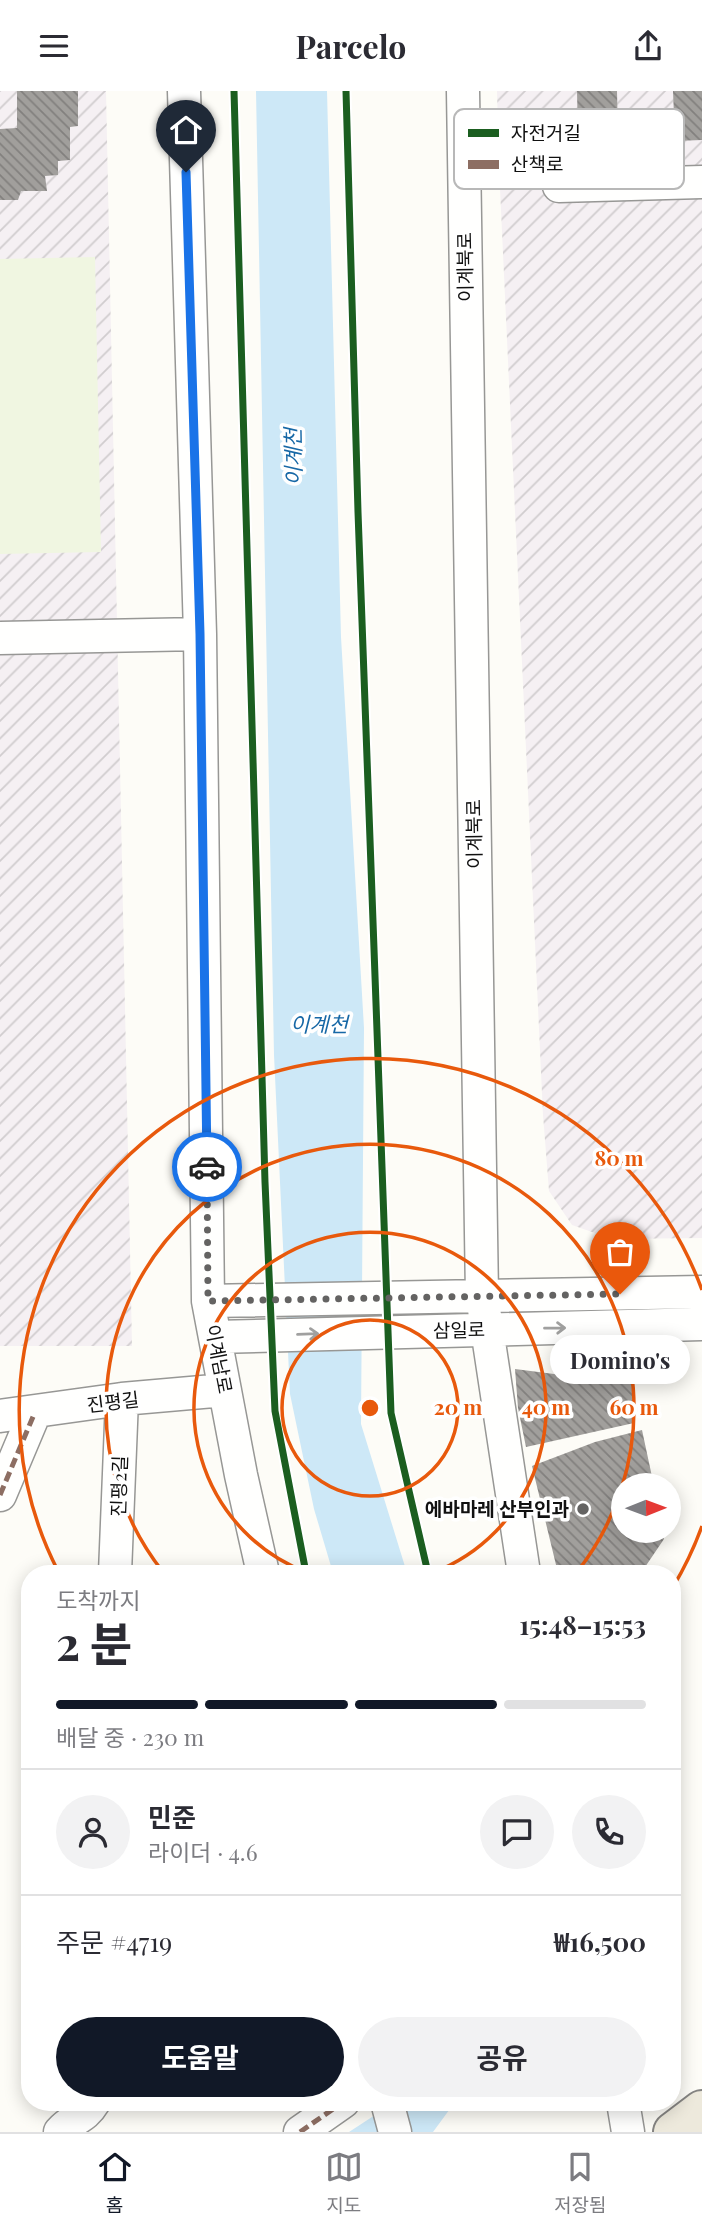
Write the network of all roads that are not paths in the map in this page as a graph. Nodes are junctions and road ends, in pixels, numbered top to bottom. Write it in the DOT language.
graph roads {
  1 [pos="184,91"];
  2 [pos="463,91"];
  3 [pos="463,109"];
  4 [pos="702,182"];
  5 [pos="684,183"];
  6 [pos="465,189"];
  7 [pos="200,634"];
  8 [pos="0,638"];
  9 [pos="702,1292"];
  10 [pos="482,1296"];
  11 [pos="208,1301"];
  12 [pos="702,1324"];
  13 [pos="487,1329"];
  14 [pos="215,1337"];
  15 [pos="225,1390"];
  16 [pos="122,1399"];
  17 [pos="35,1412"];
  18 [pos="0,1416"];
  19 [pos="0,1495"];
  20 [pos="115,1565"];
  21 [pos="261,1565"];
  22 [pos="523,1565"];
  23 [pos="702,2110"];
  24 [pos="89,2111"];
  25 [pos="330,2111"];
  26 [pos="389,2111"];
  27 [pos="624,2111"];
  28 [pos="60,2132"];
  29 [pos="300,2132"];
  30 [pos="395,2132"];
  31 [pos="628,2132"];
  32 [pos="673,2132"];
  1 -- 7 [label="street, 이계남로"];
  2 -- 3 [label="street, 이계북로"];
  4 -- 5 [label="street"];
  6 -- 10 [label="street, 이계북로"];
  7 -- 8 [label="street"];
  7 -- 11 [label="street, 이계남로"];
  9 -- 10 [label="street, 삼일로"];
  10 -- 11 [label="street, 삼일로"];
  10 -- 13 [label="street, 이계북로"];
  11 -- 14 [label="street, 이계남로"];
  13 -- 12 [label="street, 삼일로, one-way"];
  14 -- 13 [label="street, 삼일로, one-way"];
  13 -- 22 [label="street, 이계북로"];
  14 -- 15 [label="street, 이계남로"];
  15 -- 16 [label="street, 진평길"];
  15 -- 21 [label="street, 이계남로"];
  16 -- 17 [label="street, 진평길"];
  16 -- 20 [label="street, 진평2길"];
  17 -- 18 [label="street, 진평길"];
  17 -- 19 [label="street"];
  23 -- 32 [label="main road"];
  24 -- 28 [label="street"];
  25 -- 29 [label="street"];
  26 -- 30 [label="street"];
  27 -- 31 [label="street"];
}
